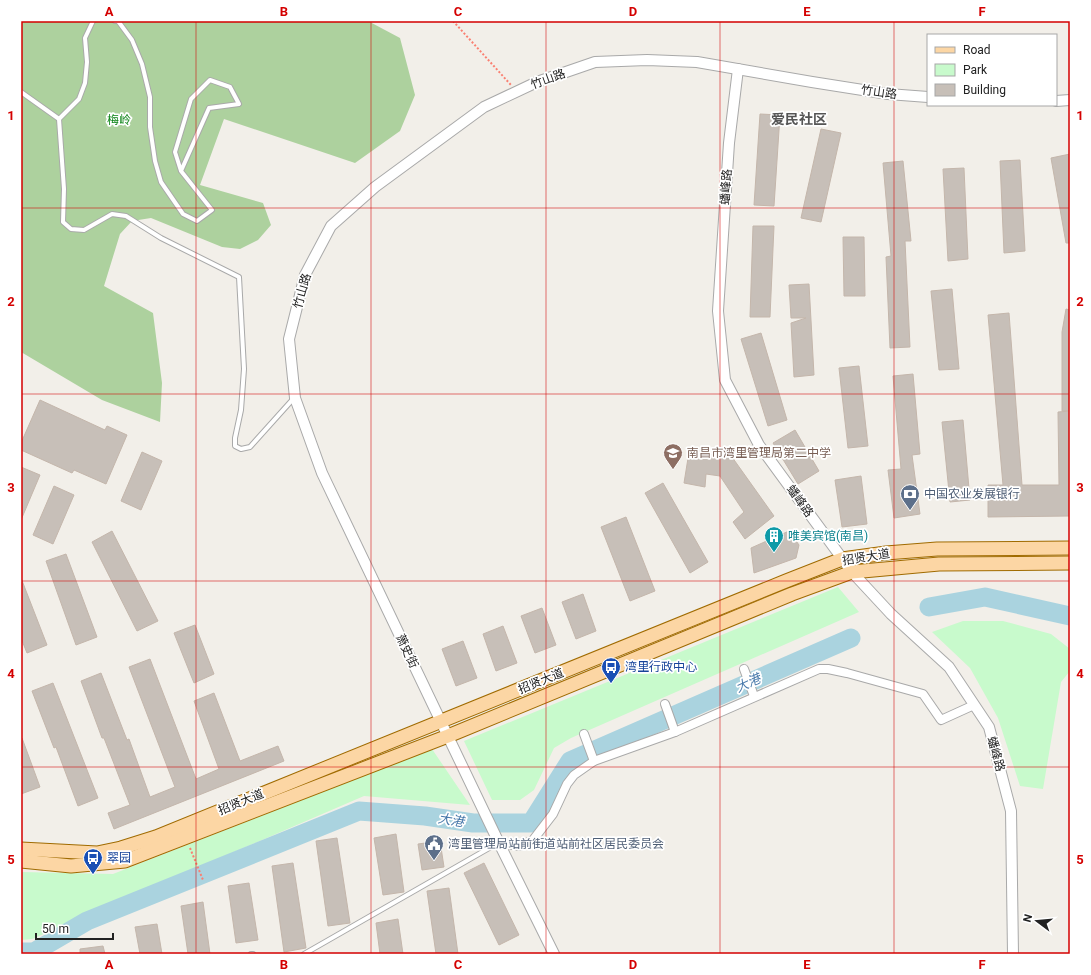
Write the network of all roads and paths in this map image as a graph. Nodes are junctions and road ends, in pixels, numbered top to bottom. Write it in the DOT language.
graph roads {
  1 [pos="93,21"];
  2 [pos="116,21"];
  3 [pos="453,21"];
  4 [pos="738,69"];
  5 [pos="518,91"];
  6 [pos="21,92"];
  7 [pos="927,97"];
  8 [pos="1070,100"];
  9 [pos="1057,101"];
  10 [pos="59,119"];
  11 [pos="181,171"];
  12 [pos="289,339"];
  13 [pos="295,398"];
  14 [pos="1070,548"];
  15 [pos="842,559"];
  16 [pos="1070,563"];
  17 [pos="852,572"];
  18 [pos="744,669"];
  19 [pos="754,696"];
  20 [pos="665,704"];
  21 [pos="974,705"];
  22 [pos="441,722"];
  23 [pos="675,732"];
  24 [pos="584,734"];
  25 [pos="448,736"];
  26 [pos="594,761"];
  27 [pos="186,838"];
  28 [pos="499,843"];
  29 [pos="21,849"];
  30 [pos="21,861"];
  31 [pos="203,880"];
  32 [pos="304,954"];
  33 [pos="554,954"];
  34 [pos="1013,954"];
  1 -- 10 [label="lane"];
  2 -- 11 [label="lane"];
  3 -- 5 [label="path"];
  4 -- 5 [label="street, 竹山路"];
  4 -- 7 [label="street, 竹山路"];
  4 -- 15 [label="street, 蟠峰路"];
  5 -- 12 [label="street, 竹山路"];
  6 -- 10 [label="lane"];
  8 -- 9 [label="street"];
  10 -- 13 [label="lane"];
  11 -- 11 [label="lane"];
  12 -- 13 [label="street, 萧史街"];
  13 -- 22 [label="street, 萧史街"];
  14 -- 15 [label="main road, 招贤大道"];
  15 -- 17 [label="street, 蟠峰路"];
  15 -- 22 [label="main road, 招贤大道"];
  16 -- 17 [label="main road, 招贤大道"];
  17 -- 21 [label="street, 蟠峰路"];
  17 -- 25 [label="main road, 招贤大道"];
  18 -- 19 [label="street"];
  19 -- 21 [label="street"];
  19 -- 23 [label="street"];
  20 -- 23 [label="street"];
  21 -- 34 [label="street, 蟠峰路"];
  22 -- 25 [label="street, 萧史街"];
  22 -- 29 [label="main road, 招贤大道"];
  23 -- 26 [label="street"];
  24 -- 26 [label="street"];
  25 -- 27 [label="main road, 招贤大道"];
  25 -- 28 [label="street, 萧史街"];
  26 -- 28 [label="street"];
  27 -- 30 [label="main road, 招贤大道"];
  27 -- 31 [label="path"];
  28 -- 32 [label="lane"];
  28 -- 33 [label="street, 萧史街"];
}
